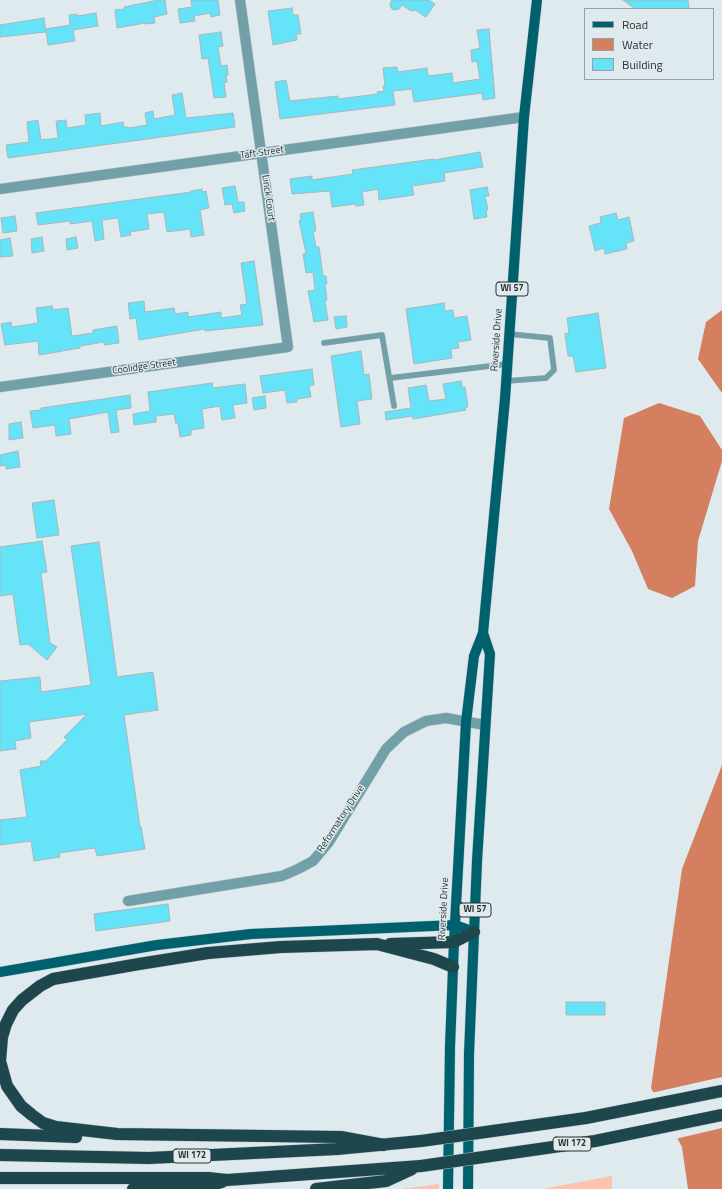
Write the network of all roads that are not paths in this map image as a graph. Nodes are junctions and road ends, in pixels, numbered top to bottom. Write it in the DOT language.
graph roads {
  1 [pos="240,0"];
  2 [pos="537,0"];
  3 [pos="524,117"];
  4 [pos="262,153"];
  5 [pos="0,190"];
  6 [pos="509,334"];
  7 [pos="324,343"];
  8 [pos="288,348"];
  9 [pos="507,364"];
  10 [pos="390,378"];
  11 [pos="506,381"];
  12 [pos="0,387"];
  13 [pos="394,406"];
  14 [pos="483,633"];
  15 [pos="466,722"];
  16 [pos="485,725"];
  17 [pos="128,901"];
  18 [pos="455,924"];
  19 [pos="474,932"];
  20 [pos="454,942"];
  21 [pos="377,944"];
  22 [pos="453,967"];
  23 [pos="0,972"];
  24 [pos="722,1091"];
  25 [pos="722,1115"];
  26 [pos="0,1134"];
  27 [pos="117,1134"];
  28 [pos="384,1145"];
  29 [pos="0,1155"];
  30 [pos="421,1166"];
  31 [pos="0,1178"];
  32 [pos="227,1180"];
  33 [pos="133,1189"];
  34 [pos="316,1189"];
  35 [pos="448,1189"];
  36 [pos="468,1189"];
  1 -- 4 [label="street, Linck Court"];
  2 -- 3 [label="main road, Riverside Drive / WI 57"];
  3 -- 4 [label="street, Taft Street"];
  3 -- 6 [label="main road, Riverside Drive / WI 57"];
  4 -- 5 [label="street, Taft Street"];
  4 -- 8 [label="street, Linck Court"];
  6 -- 9 [label="main road, Riverside Drive / WI 57"];
  6 -- 11 [label="lane"];
  7 -- 10 [label="lane"];
  8 -- 12 [label="street, Coolidge Street"];
  9 -- 10 [label="lane"];
  9 -- 11 [label="main road, Riverside Drive / WI 57"];
  10 -- 13 [label="lane"];
  11 -- 14 [label="main road, Riverside Drive / WI 57"];
  14 -- 15 [label="main road, Riverside Drive / WI 57"];
  14 -- 16 [label="main road, Riverside Drive / WI 57"];
  15 -- 16 [label="street, Reformatory Drive"];
  15 -- 17 [label="street, Reformatory Drive"];
  15 -- 18 [label="main road, Riverside Drive / WI 57"];
  16 -- 19 [label="main road, Riverside Drive / WI 57"];
  18 -- 19 [label="main road"];
  18 -- 20 [label="main road, Riverside Drive / WI 57"];
  18 -- 23 [label="main road"];
  19 -- 20 [label="highway"];
  19 -- 36 [label="main road, Riverside Drive / WI 57"];
  20 -- 21 [label="highway"];
  20 -- 22 [label="main road, Riverside Drive / WI 57"];
  21 -- 22 [label="highway"];
  21 -- 27 [label="highway"];
  22 -- 35 [label="main road, Riverside Drive / WI 57"];
  24 -- 28 [label="highway, WI 172, bridge"];
  25 -- 30 [label="highway, WI 172, bridge"];
  26 -- 27 [label="highway"];
  27 -- 28 [label="highway"];
  28 -- 29 [label="highway, WI 172"];
  30 -- 32 [label="highway, WI 172"];
  30 -- 34 [label="highway"];
  31 -- 32 [label="highway, WI 172"];
  32 -- 33 [label="highway"];
}
